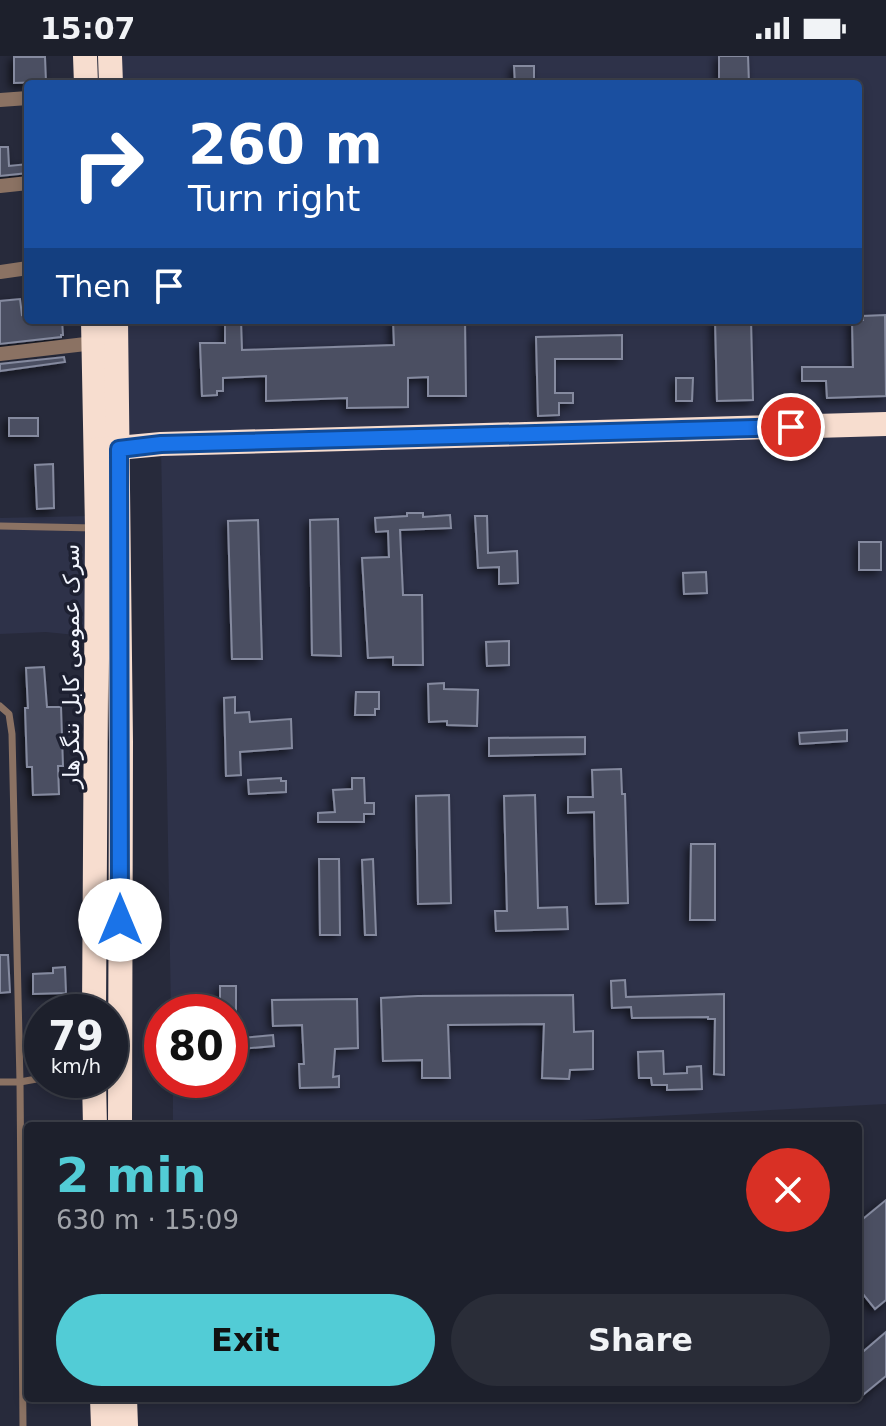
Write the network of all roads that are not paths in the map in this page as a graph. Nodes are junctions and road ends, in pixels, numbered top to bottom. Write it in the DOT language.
graph roads {
  1 [pos="85,56"];
  2 [pos="110,56"];
  3 [pos="86,80"];
  4 [pos="111,80"];
  5 [pos="24,98"];
  6 [pos="0,100"];
  7 [pos="24,183"];
  8 [pos="0,186"];
  9 [pos="24,269"];
  10 [pos="0,272"];
  11 [pos="116,324"];
  12 [pos="93,332"];
  13 [pos="0,354"];
  14 [pos="886,424"];
  15 [pos="107,449"];
  16 [pos="0,526"];
  17 [pos="97,528"];
  18 [pos="0,706"];
  19 [pos="94,994"];
  20 [pos="24,1081"];
  21 [pos="0,1082"];
  22 [pos="20,1082"];
  23 [pos="94,1098"];
  24 [pos="95,1122"];
  25 [pos="120,1122"];
  26 [pos="102,1402"];
  27 [pos="125,1402"];
  28 [pos="23,1426"];
  29 [pos="103,1426"];
  30 [pos="126,1426"];
  1 -- 3 [label="highway"];
  2 -- 4 [label="highway"];
  5 -- 6 [label="street"];
  7 -- 8 [label="street"];
  9 -- 10 [label="street"];
  11 -- 15 [label="highway, سرک عمومی کابل ننگرهار"];
  12 -- 13 [label="street"];
  12 -- 15 [label="highway, سرک عمومی کابل ننگرهار"];
  14 -- 15 [label="highway"];
  15 -- 17 [label="highway, سرک عمومی کابل ننگرهار"];
  15 -- 25 [label="highway"];
  16 -- 17 [label="lane"];
  17 -- 19 [label="highway, سرک عمومی کابل ننگرهار"];
  18 -- 22 [label="lane"];
  20 -- 22 [label="lane"];
  21 -- 22 [label="lane"];
  22 -- 28 [label="lane"];
  23 -- 24 [label="highway"];
  26 -- 29 [label="highway"];
  27 -- 30 [label="highway"];
}
